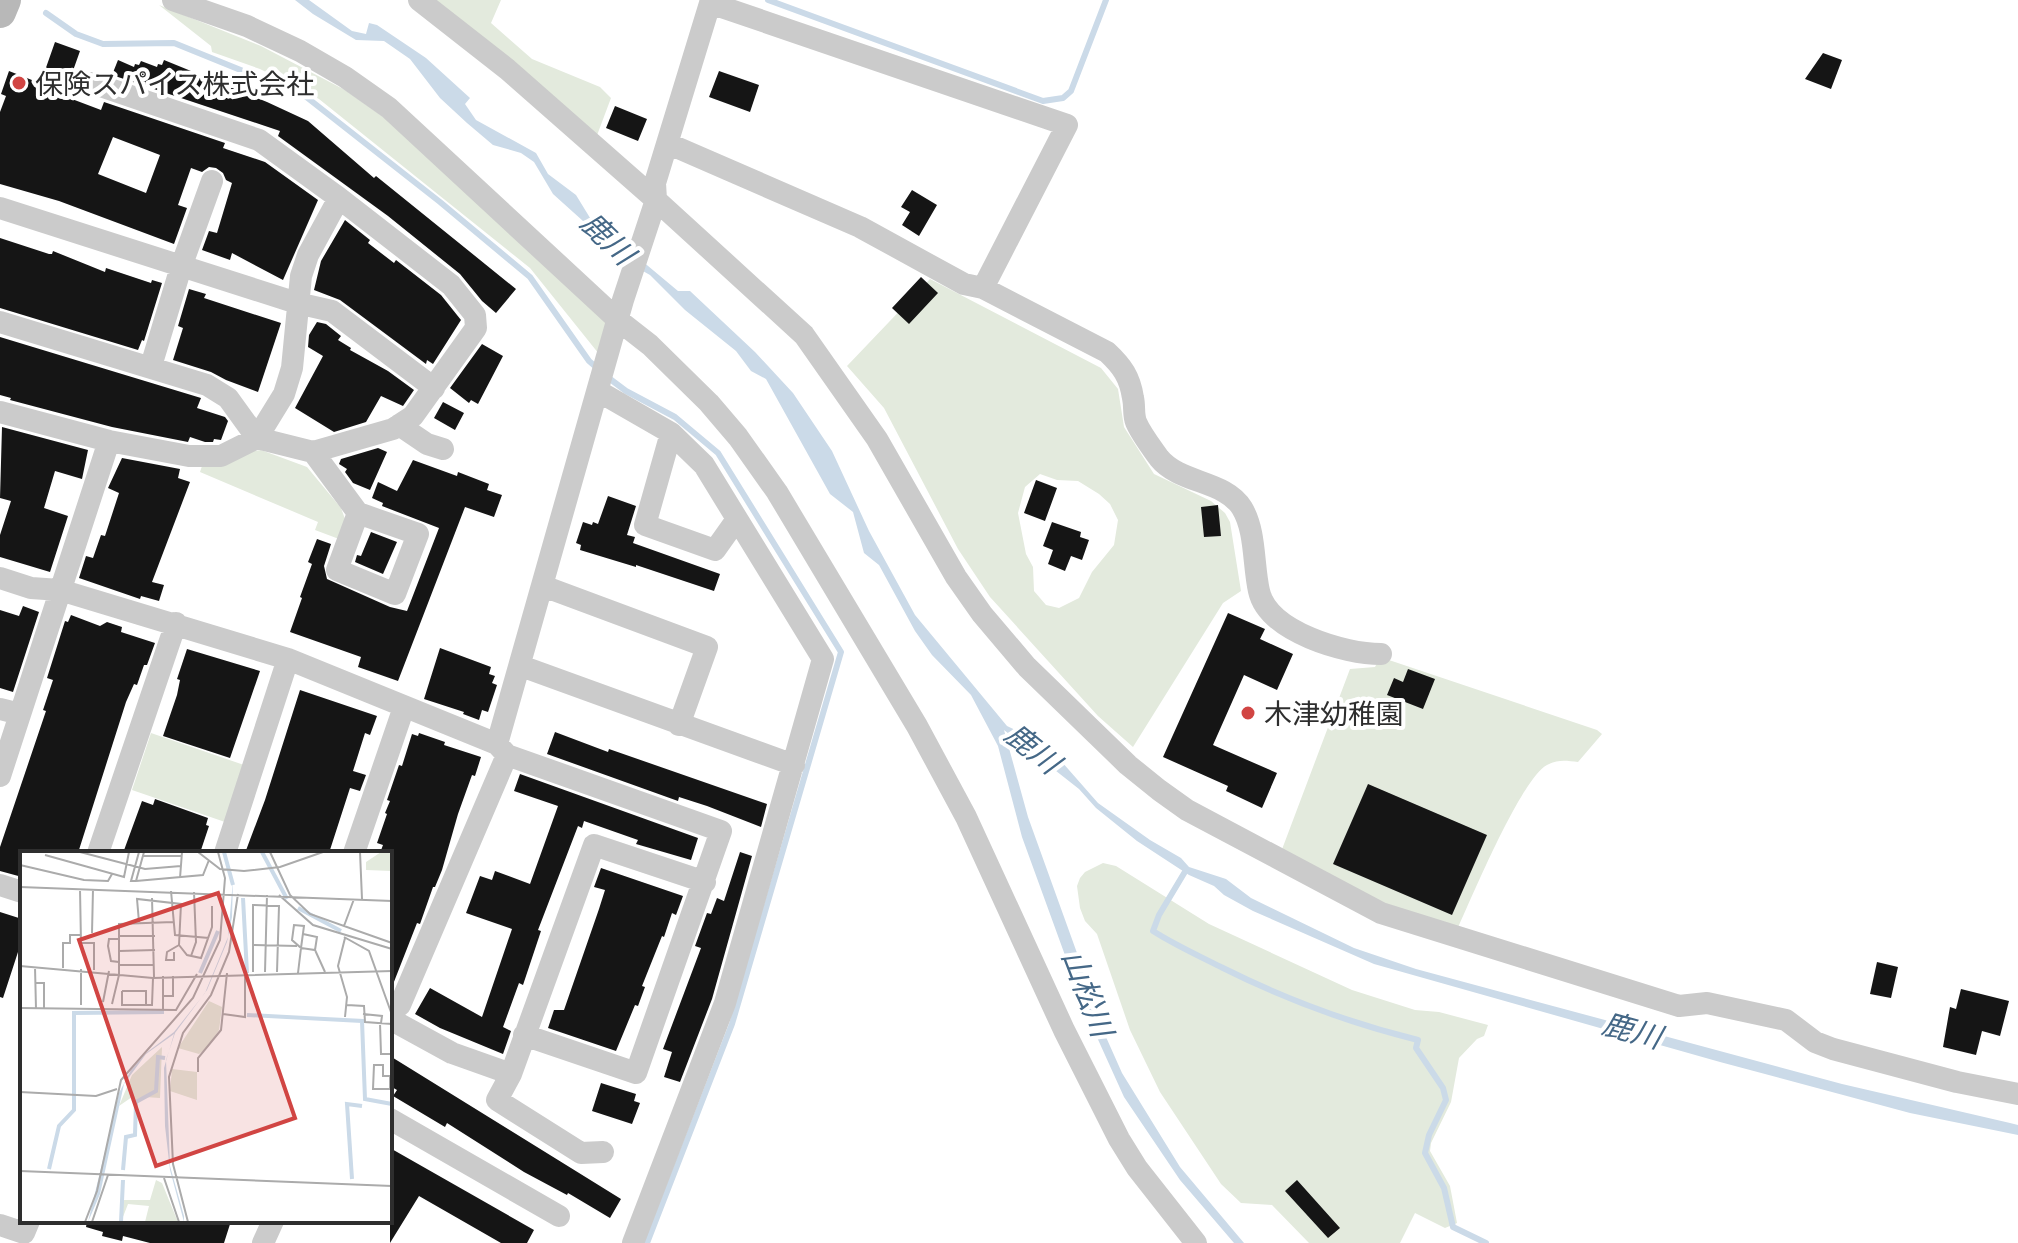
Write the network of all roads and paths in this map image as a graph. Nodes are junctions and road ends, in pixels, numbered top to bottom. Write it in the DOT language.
graph roads {
  1 [pos="5,0"];
  2 [pos="173,0"];
  3 [pos="419,0"];
  4 [pos="711,2"];
  5 [pos="0,12"];
  6 [pos="92,83"];
  7 [pos="669,144"];
  8 [pos="212,181"];
  9 [pos="339,198"];
  10 [pos="0,208"];
  11 [pos="653,208"];
  12 [pos="181,267"];
  13 [pos="983,288"];
  14 [pos="297,303"];
  15 [pos="620,310"];
  16 [pos="0,322"];
  17 [pos="151,366"];
  18 [pos="434,388"];
  19 [pos="598,391"];
  20 [pos="0,412"];
  21 [pos="399,425"];
  22 [pos="671,433"];
  23 [pos="257,438"];
  24 [pos="109,441"];
  25 [pos="443,449"];
  26 [pos="313,452"];
  27 [pos="358,513"];
  28 [pos="737,519"];
  29 [pos="0,578"];
  30 [pos="543,586"];
  31 [pos="60,590"];
  32 [pos="176,623"];
  33 [pos="1381,654"];
  34 [pos="288,659"];
  35 [pos="521,666"];
  36 [pos="404,707"];
  37 [pos="10,712"];
  38 [pos="679,725"];
  39 [pos="502,750"];
  40 [pos="794,765"];
  41 [pos="0,776"];
  42 [pos="99,851"];
  43 [pos="226,851"];
  44 [pos="355,851"];
  45 [pos="705,882"];
  46 [pos="0,885"];
  47 [pos="20,891"];
  48 [pos="392,1014"];
  49 [pos="392,1017"];
  50 [pos="524,1035"];
  51 [pos="511,1074"];
  52 [pos="2018,1094"];
  53 [pos="392,1120"];
  54 [pos="603,1152"];
  55 [pos="559,1216"];
  56 [pos="28,1223"];
  57 [pos="272,1223"];
  58 [pos="0,1225"];
  59 [pos="263,1243"];
  60 [pos="633,1243"];
  61 [pos="1196,1243"];
  1 -- 5 [label="street"];
  2 -- 15 [label="street"];
  3 -- 11 [label="street"];
  4 -- 7 [label="street"];
  4 -- 13 [label="street"];
  6 -- 9 [label="street"];
  7 -- 11 [label="street"];
  7 -- 13 [label="street"];
  8 -- 12 [label="street"];
  9 -- 14 [label="street"];
  9 -- 18 [label="street"];
  10 -- 12 [label="street"];
  11 -- 15 [label="street"];
  11 -- 52 [label="street"];
  12 -- 14 [label="street"];
  12 -- 17 [label="street"];
  13 -- 33 [label="street"];
  14 -- 18 [label="street"];
  14 -- 23 [label="street"];
  15 -- 19 [label="street"];
  15 -- 61 [label="street"];
  16 -- 17 [label="street"];
  17 -- 23 [label="street"];
  18 -- 21 [label="street"];
  19 -- 22 [label="street"];
  19 -- 30 [label="street"];
  20 -- 24 [label="street"];
  21 -- 25 [label="street"];
  21 -- 26 [label="street"];
  22 -- 28 [label="street"];
  22 -- 28 [label="street"];
  23 -- 24 [label="street"];
  23 -- 26 [label="street"];
  24 -- 31 [label="street"];
  26 -- 27 [label="street"];
  28 -- 40 [label="street"];
  29 -- 31 [label="street"];
  30 -- 35 [label="street"];
  30 -- 38 [label="street"];
  31 -- 32 [label="street"];
  31 -- 37 [label="street"];
  32 -- 34 [label="street"];
  32 -- 42 [label="street"];
  34 -- 36 [label="street"];
  34 -- 43 [label="street"];
  35 -- 38 [label="street"];
  35 -- 39 [label="street"];
  36 -- 39 [label="street"];
  36 -- 44 [label="street"];
  37 -- 41 [label="street"];
  38 -- 40 [label="street"];
  39 -- 45 [label="street"];
  39 -- 48 [label="street"];
  40 -- 60 [label="street"];
  45 -- 50 [label="street"];
  45 -- 50 [label="street"];
  46 -- 47 [label="street"];
  49 -- 51 [label="street"];
  50 -- 51 [label="street"];
  51 -- 54 [label="street"];
  53 -- 55 [label="street"];
  56 -- 58 [label="street"];
  57 -- 59 [label="street"];
}
